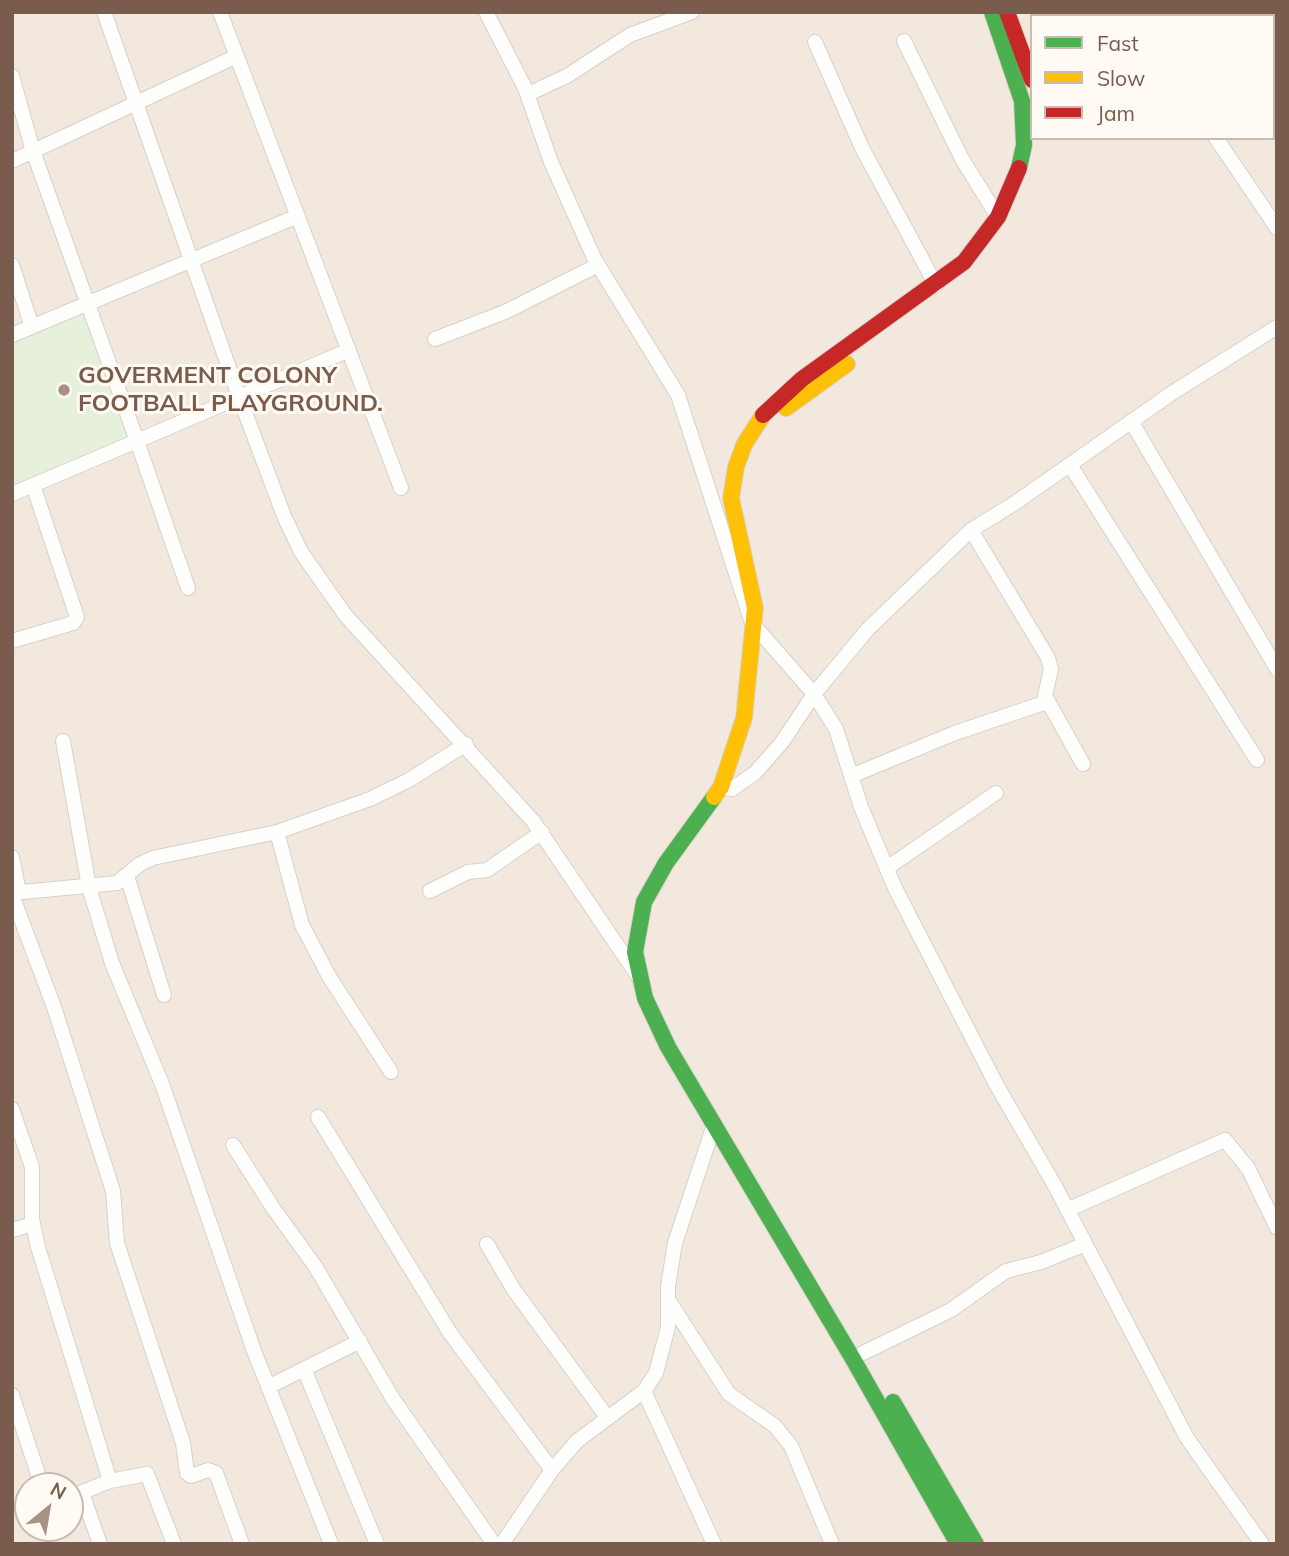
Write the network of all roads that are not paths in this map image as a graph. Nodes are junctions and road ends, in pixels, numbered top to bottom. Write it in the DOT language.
graph roads {
  1 [pos="104,12"];
  2 [pos="220,12"];
  3 [pos="486,12"];
  4 [pos="692,12"];
  5 [pos="992,12"];
  6 [pos="1007,12"];
  7 [pos="904,41"];
  8 [pos="815,42"];
  9 [pos="237,56"];
  10 [pos="1030,75"];
  11 [pos="12,76"];
  12 [pos="528,94"];
  13 [pos="137,104"];
  14 [pos="1036,140"];
  15 [pos="1217,140"];
  16 [pos="33,151"];
  17 [pos="12,161"];
  18 [pos="298,216"];
  19 [pos="998,217"];
  20 [pos="1277,228"];
  21 [pos="192,259"];
  22 [pos="12,265"];
  23 [pos="598,265"];
  24 [pos="936,285"];
  25 [pos="90,302"];
  26 [pos="32,327"];
  27 [pos="1277,327"];
  28 [pos="12,335"];
  29 [pos="435,339"];
  30 [pos="349,350"];
  31 [pos="240,399"];
  32 [pos="1131,421"];
  33 [pos="138,442"];
  34 [pos="1070,465"];
  35 [pos="33,485"];
  36 [pos="401,488"];
  37 [pos="12,494"];
  38 [pos="971,530"];
  39 [pos="188,588"];
  40 [pos="759,630"];
  41 [pos="12,640"];
  42 [pos="1277,669"];
  43 [pos="814,694"];
  44 [pos="1047,702"];
  45 [pos="63,741"];
  46 [pos="466,744"];
  47 [pos="1257,760"];
  48 [pos="1083,764"];
  49 [pos="851,776"];
  50 [pos="727,788"];
  51 [pos="996,793"];
  52 [pos="277,832"];
  53 [pos="542,832"];
  54 [pos="12,857"];
  55 [pos="887,868"];
  56 [pos="127,876"];
  57 [pos="89,887"];
  58 [pos="430,891"];
  59 [pos="15,894"];
  60 [pos="638,976"];
  61 [pos="163,995"];
  62 [pos="391,1072"];
  63 [pos="12,1109"];
  64 [pos="318,1117"];
  65 [pos="714,1125"];
  66 [pos="233,1145"];
  67 [pos="1067,1210"];
  68 [pos="33,1224"];
  69 [pos="1277,1228"];
  70 [pos="12,1230"];
  71 [pos="487,1244"];
  72 [pos="1083,1245"];
  73 [pos="668,1300"];
  74 [pos="360,1341"];
  75 [pos="863,1353"];
  76 [pos="304,1370"];
  77 [pos="268,1387"];
  78 [pos="644,1391"];
  79 [pos="12,1395"];
  80 [pos="607,1417"];
  81 [pos="552,1470"];
  82 [pos="37,1472"];
  83 [pos="110,1481"];
  84 [pos="84,1492"];
  85 [pos="84,1511"];
  86 [pos="100,1544"];
  87 [pos="174,1544"];
  88 [pos="242,1544"];
  89 [pos="331,1544"];
  90 [pos="377,1544"];
  91 [pos="494,1544"];
  92 [pos="502,1544"];
  93 [pos="715,1544"];
  94 [pos="832,1544"];
  95 [pos="957,1544"];
  96 [pos="976,1544"];
  97 [pos="1262,1544"];
  1 -- 13 [label="street"];
  2 -- 9 [label="street"];
  3 -- 12 [label="street"];
  4 -- 12 [label="street"];
  5 -- 19 [label="main road"];
  6 -- 10 [label="main road"];
  7 -- 19 [label="street"];
  8 -- 24 [label="street"];
  9 -- 13 [label="street"];
  9 -- 18 [label="street"];
  11 -- 16 [label="street"];
  12 -- 23 [label="street"];
  13 -- 16 [label="street"];
  13 -- 21 [label="street"];
  14 -- 40 [label="main road"];
  15 -- 20 [label="street"];
  16 -- 17 [label="street"];
  16 -- 25 [label="street"];
  18 -- 21 [label="street"];
  18 -- 30 [label="street"];
  19 -- 24 [label="main road"];
  21 -- 25 [label="street"];
  21 -- 31 [label="street"];
  22 -- 26 [label="street"];
  23 -- 29 [label="street"];
  23 -- 40 [label="street"];
  24 -- 40 [label="main road"];
  25 -- 26 [label="street"];
  25 -- 33 [label="street"];
  26 -- 28 [label="street"];
  27 -- 32 [label="street"];
  30 -- 31 [label="street"];
  30 -- 36 [label="street"];
  31 -- 33 [label="street"];
  31 -- 46 [label="street"];
  32 -- 34 [label="street"];
  32 -- 42 [label="street"];
  33 -- 35 [label="street"];
  33 -- 39 [label="street"];
  34 -- 38 [label="street"];
  34 -- 47 [label="street"];
  35 -- 37 [label="street"];
  35 -- 41 [label="street"];
  38 -- 43 [label="street"];
  38 -- 44 [label="street"];
  40 -- 43 [label="street"];
  40 -- 50 [label="main road"];
  43 -- 49 [label="street"];
  43 -- 50 [label="street"];
  44 -- 48 [label="street"];
  44 -- 49 [label="street"];
  45 -- 57 [label="street"];
  46 -- 52 [label="street"];
  46 -- 53 [label="street"];
  49 -- 55 [label="street"];
  50 -- 60 [label="main road"];
  50 -- 75 [label="main road"];
  51 -- 55 [label="street"];
  52 -- 56 [label="street"];
  52 -- 62 [label="street"];
  53 -- 58 [label="street"];
  53 -- 60 [label="street"];
  54 -- 59 [label="street"];
  55 -- 67 [label="street"];
  56 -- 57 [label="street"];
  56 -- 61 [label="street"];
  57 -- 59 [label="street"];
  57 -- 77 [label="street"];
  59 -- 88 [label="street"];
  60 -- 65 [label="main road"];
  63 -- 68 [label="street"];
  64 -- 81 [label="street"];
  65 -- 73 [label="street"];
  65 -- 95 [label="main road"];
  66 -- 74 [label="street"];
  67 -- 69 [label="street"];
  67 -- 72 [label="street"];
  68 -- 70 [label="street"];
  68 -- 83 [label="street"];
  71 -- 80 [label="street"];
  72 -- 75 [label="street"];
  72 -- 97 [label="street"];
  73 -- 78 [label="street"];
  73 -- 94 [label="street"];
  74 -- 76 [label="street"];
  74 -- 91 [label="street"];
  75 -- 96 [label="main road"];
  76 -- 77 [label="street"];
  76 -- 90 [label="street"];
  77 -- 89 [label="street"];
  78 -- 80 [label="street"];
  78 -- 93 [label="street"];
  79 -- 82 [label="street"];
  80 -- 81 [label="street"];
  81 -- 92 [label="street"];
  83 -- 84 [label="street"];
  83 -- 87 [label="street"];
  85 -- 86 [label="street"];
}
